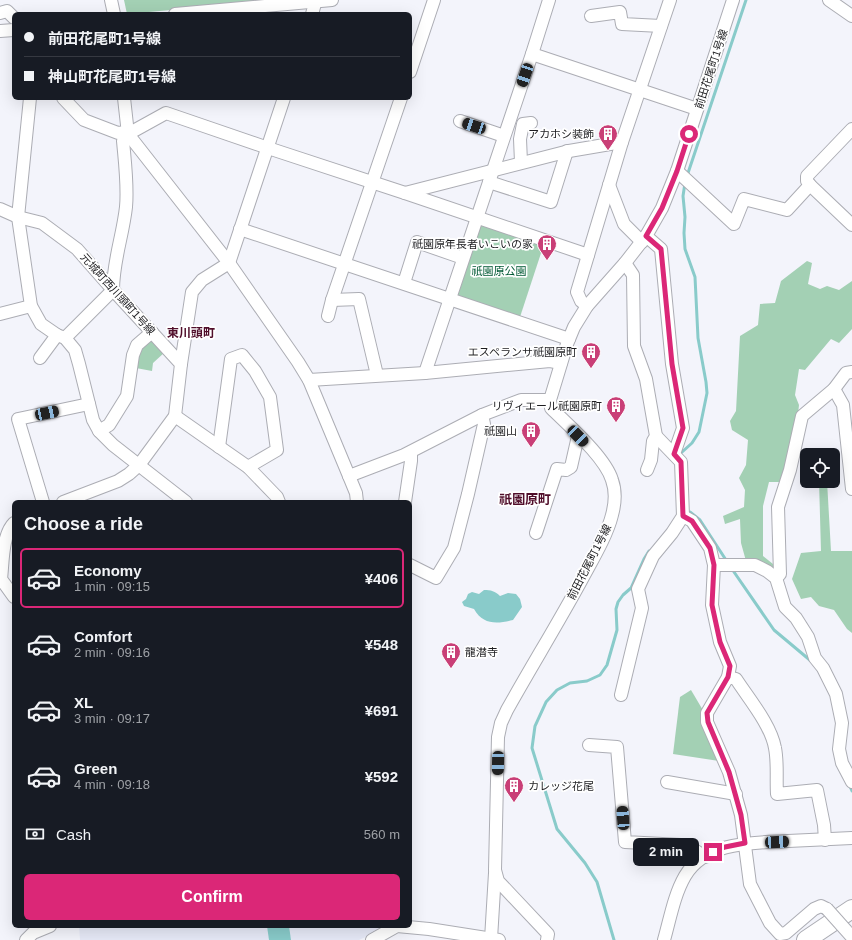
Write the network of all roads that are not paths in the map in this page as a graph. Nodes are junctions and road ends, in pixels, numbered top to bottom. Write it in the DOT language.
graph roads {
  1 [pos="111,0"];
  2 [pos="332,0"];
  3 [pos="434,0"];
  4 [pos="549,0"];
  5 [pos="670,0"];
  6 [pos="734,0"];
  7 [pos="829,0"];
  8 [pos="316,1"];
  9 [pos="114,12"];
  10 [pos="197,12"];
  11 [pos="313,12"];
  12 [pos="0,13"];
  13 [pos="12,16"];
  14 [pos="591,16"];
  15 [pos="852,16"];
  16 [pos="661,26"];
  17 [pos="12,30"];
  18 [pos="0,31"];
  19 [pos="532,54"];
  20 [pos="412,66"];
  21 [pos="639,90"];
  22 [pos="30,100"];
  23 [pos="65,100"];
  24 [pos="124,100"];
  25 [pos="283,100"];
  26 [pos="400,100"];
  27 [pos="697,109"];
  28 [pos="460,121"];
  29 [pos="531,123"];
  30 [pos="852,129"];
  31 [pos="128,133"];
  32 [pos="504,136"];
  33 [pos="622,142"];
  34 [pos="268,148"];
  35 [pos="567,151"];
  36 [pos="521,162"];
  37 [pos="493,169"];
  38 [pos="683,177"];
  39 [pos="489,182"];
  40 [pos="373,183"];
  41 [pos="609,185"];
  42 [pos="810,185"];
  43 [pos="405,192"];
  44 [pos="0,209"];
  45 [pos="18,217"];
  46 [pos="477,218"];
  47 [pos="852,225"];
  48 [pos="240,229"];
  49 [pos="644,239"];
  50 [pos="588,255"];
  51 [pos="463,258"];
  52 [pos="229,263"];
  53 [pos="625,263"];
  54 [pos="345,264"];
  55 [pos="404,283"];
  56 [pos="113,290"];
  57 [pos="332,300"];
  58 [pos="449,300"];
  59 [pos="31,306"];
  60 [pos="587,306"];
  61 [pos="0,314"];
  62 [pos="328,316"];
  63 [pos="152,332"];
  64 [pos="61,336"];
  65 [pos="569,339"];
  66 [pos="40,358"];
  67 [pos="560,363"];
  68 [pos="181,364"];
  69 [pos="852,372"];
  70 [pos="425,373"];
  71 [pos="377,375"];
  72 [pos="309,380"];
  73 [pos="834,388"];
  74 [pos="550,400"];
  75 [pos="89,404"];
  76 [pos="175,416"];
  77 [pos="482,416"];
  78 [pos="99,432"];
  79 [pos="578,436"];
  80 [pos="656,436"];
  81 [pos="219,447"];
  82 [pos="411,452"];
  83 [pos="677,457"];
  84 [pos="139,466"];
  85 [pos="248,467"];
  86 [pos="647,470"];
  87 [pos="349,476"];
  88 [pos="852,489"];
  89 [pos="42,500"];
  90 [pos="70,500"];
  91 [pos="183,500"];
  92 [pos="278,500"];
  93 [pos="357,500"];
  94 [pos="405,500"];
  95 [pos="683,516"];
  96 [pos="12,525"];
  97 [pos="536,533"];
  98 [pos="412,565"];
  99 [pos="714,565"];
  100 [pos="776,578"];
  101 [pos="12,594"];
  102 [pos="728,677"];
  103 [pos="622,695"];
  104 [pos="588,745"];
  105 [pos="667,782"];
  106 [pos="852,782"];
  107 [pos="736,794"];
  108 [pos="852,838"];
  109 [pos="825,840"];
  110 [pos="745,843"];
  111 [pos="705,857"];
  112 [pos="495,870"];
  113 [pos="852,909"];
  114 [pos="412,927"];
  115 [pos="46,928"];
  116 [pos="393,928"];
  117 [pos="852,935"];
  118 [pos="30,936"];
  119 [pos="495,939"];
  120 [pos="372,940"];
  121 [pos="547,940"];
  122 [pos="664,940"];
  123 [pos="806,940"];
  124 [pos="844,940"];
  1 -- 9 [label="street"];
  2 -- 8 [label="street"];
  3 -- 20 [label="street"];
  4 -- 19 [label="street"];
  5 -- 16 [label="street"];
  6 -- 27 [label="street, 前田花尾町1号線"];
  7 -- 15 [label="street"];
  8 -- 10 [label="street"];
  8 -- 11 [label="street"];
  12 -- 13 [label="street"];
  14 -- 16 [label="street"];
  16 -- 21 [label="street"];
  17 -- 18 [label="street"];
  19 -- 21 [label="street"];
  19 -- 32 [label="street"];
  21 -- 27 [label="street"];
  21 -- 33 [label="street"];
  22 -- 45 [label="street"];
  23 -- 31 [label="street"];
  24 -- 31 [label="street"];
  25 -- 34 [label="street"];
  26 -- 40 [label="street"];
  27 -- 38 [label="street, 前田花尾町1号線"];
  28 -- 32 [label="street"];
  29 -- 36 [label="street"];
  30 -- 42 [label="street"];
  31 -- 34 [label="street"];
  31 -- 52 [label="street"];
  31 -- 56 [label="street"];
  32 -- 37 [label="street"];
  33 -- 35 [label="street"];
  33 -- 41 [label="street"];
  34 -- 40 [label="street"];
  34 -- 48 [label="street"];
  35 -- 36 [label="street"];
  35 -- 39 [label="street"];
  36 -- 37 [label="street"];
  37 -- 39 [label="street"];
  37 -- 43 [label="street"];
  38 -- 42 [label="street"];
  38 -- 49 [label="street, 前田花尾町1号線"];
  39 -- 46 [label="street"];
  40 -- 43 [label="street"];
  40 -- 54 [label="street"];
  41 -- 49 [label="street"];
  41 -- 50 [label="street"];
  42 -- 47 [label="street"];
  43 -- 46 [label="street"];
  44 -- 45 [label="street, 元城町西川頭町1号線"];
  45 -- 56 [label="street, 元城町西川頭町1号線"];
  45 -- 59 [label="street"];
  46 -- 50 [label="street"];
  46 -- 51 [label="street"];
  48 -- 52 [label="street"];
  48 -- 54 [label="street"];
  49 -- 53 [label="street, 前田花尾町1号線"];
  49 -- 83 [label="street"];
  50 -- 60 [label="street"];
  51 -- 55 [label="street"];
  51 -- 58 [label="street"];
  52 -- 68 [label="street"];
  52 -- 72 [label="street"];
  53 -- 60 [label="street, 前田花尾町1号線"];
  53 -- 80 [label="street"];
  54 -- 55 [label="street"];
  54 -- 57 [label="street"];
  55 -- 58 [label="street"];
  56 -- 63 [label="street, 元城町西川頭町1号線"];
  56 -- 64 [label="street"];
  57 -- 62 [label="street"];
  57 -- 71 [label="street"];
  58 -- 65 [label="street"];
  58 -- 70 [label="street"];
  59 -- 61 [label="street"];
  59 -- 64 [label="street"];
  60 -- 65 [label="street, 前田花尾町1号線"];
  63 -- 68 [label="street, 元城町西川頭町1号線"];
  63 -- 78 [label="street"];
  64 -- 66 [label="street"];
  64 -- 75 [label="street"];
  65 -- 67 [label="street, 前田花尾町1号線"];
  67 -- 70 [label="street"];
  67 -- 74 [label="street, 前田花尾町1号線"];
  68 -- 76 [label="street"];
  69 -- 73 [label="street"];
  70 -- 71 [label="street"];
  71 -- 72 [label="street"];
  72 -- 87 [label="street"];
  73 -- 88 [label="street"];
  73 -- 100 [label="street"];
  74 -- 77 [label="street"];
  74 -- 79 [label="street, 前田花尾町1号線"];
  75 -- 78 [label="street"];
  75 -- 89 [label="street"];
  76 -- 81 [label="street"];
  76 -- 84 [label="street"];
  77 -- 82 [label="street"];
  77 -- 98 [label="street"];
  78 -- 84 [label="street"];
  79 -- 97 [label="street"];
  79 -- 112 [label="street, 前田花尾町1号線"];
  80 -- 83 [label="street"];
  80 -- 86 [label="street"];
  81 -- 85 [label="street"];
  81 -- 85 [label="street"];
  82 -- 87 [label="street"];
  82 -- 94 [label="street"];
  83 -- 95 [label="street"];
  84 -- 90 [label="street"];
  84 -- 91 [label="street"];
  85 -- 92 [label="street"];
  87 -- 93 [label="street"];
  95 -- 99 [label="street"];
  95 -- 103 [label="street"];
  96 -- 101 [label="street"];
  99 -- 100 [label="street"];
  99 -- 102 [label="street"];
  100 -- 106 [label="street"];
  102 -- 107 [label="street"];
  102 -- 109 [label="street"];
  104 -- 111 [label="street"];
  105 -- 107 [label="street"];
  107 -- 110 [label="street"];
  108 -- 109 [label="street"];
  109 -- 110 [label="street"];
  110 -- 111 [label="street"];
  110 -- 117 [label="street, bridge"];
  111 -- 122 [label="street"];
  112 -- 119 [label="street"];
  112 -- 121 [label="street, 前田花尾町1号線"];
  113 -- 123 [label="highway"];
  114 -- 119 [label="street"];
  115 -- 118 [label="street"];
  116 -- 120 [label="street"];
  117 -- 124 [label="highway"];
}
